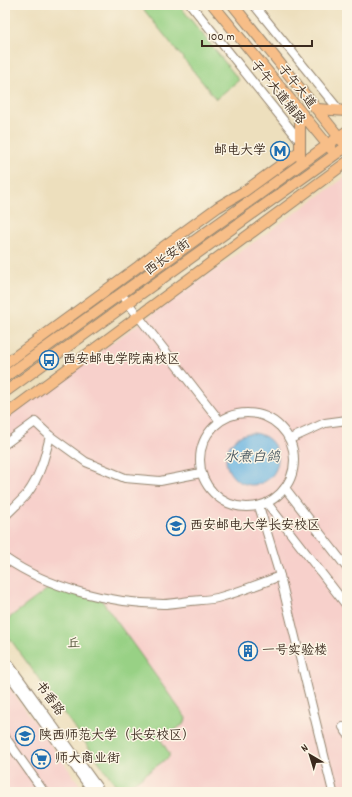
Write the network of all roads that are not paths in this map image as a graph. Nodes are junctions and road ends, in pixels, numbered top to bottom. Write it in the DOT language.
graph roads {
  1 [pos="191,5"];
  2 [pos="213,5"];
  3 [pos="233,5"];
  4 [pos="254,5"];
  5 [pos="317,109"];
  6 [pos="343,110"];
  7 [pos="300,113"];
  8 [pos="343,134"];
  9 [pos="327,145"];
  10 [pos="300,146"];
  11 [pos="346,147"];
  12 [pos="335,154"];
  13 [pos="347,163"];
  14 [pos="300,164"];
  15 [pos="121,294"];
  16 [pos="128,302"];
  17 [pos="139,317"];
  18 [pos="5,364"];
  19 [pos="5,377"];
  20 [pos="5,392"];
  21 [pos="5,415"];
  22 [pos="219,420"];
  23 [pos="347,420"];
  24 [pos="50,436"];
  25 [pos="290,439"];
  26 [pos="5,444"];
  27 [pos="201,473"];
  28 [pos="285,488"];
  29 [pos="263,504"];
  30 [pos="5,516"];
  31 [pos="5,558"];
  32 [pos="347,568"];
  33 [pos="280,576"];
  34 [pos="347,606"];
  35 [pos="5,659"];
  36 [pos="5,669"];
  37 [pos="5,737"];
  38 [pos="44,792"];
  39 [pos="94,792"];
  40 [pos="101,792"];
  41 [pos="333,792"];
  1 -- 10 [label="street, 子午大道辅路"];
  2 -- 7 [label="main road, 子午大道"];
  3 -- 5 [label="main road, 子午大道"];
  4 -- 6 [label="street"];
  5 -- 6 [label="main road"];
  5 -- 8 [label="main road, 子午大道"];
  7 -- 9 [label="main road, 子午大道"];
  7 -- 10 [label="main road"];
  8 -- 9 [label="main road, 西长安街"];
  8 -- 11 [label="main road, 子午大道"];
  9 -- 12 [label="main road, 子午大道"];
  9 -- 14 [label="main road, 西长安街"];
  10 -- 14 [label="main road"];
  10 -- 18 [label="main road"];
  11 -- 12 [label="main road, 西长安街"];
  12 -- 13 [label="main road, 子午大道"];
  12 -- 16 [label="main road, 西长安街"];
  13 -- 17 [label="main road"];
  14 -- 15 [label="main road, 西长安街"];
  15 -- 16 [label="street"];
  15 -- 19 [label="main road, 西长安街"];
  16 -- 17 [label="street"];
  16 -- 20 [label="main road, 西长安街"];
  17 -- 21 [label="main road"];
  17 -- 22 [label="street"];
  22 -- 25 [label="street"];
  22 -- 27 [label="street"];
  23 -- 25 [label="street"];
  24 -- 26 [label="street"];
  24 -- 27 [label="street"];
  24 -- 30 [label="street"];
  25 -- 28 [label="street"];
  27 -- 29 [label="street"];
  28 -- 29 [label="street"];
  28 -- 32 [label="street"];
  29 -- 33 [label="street"];
  29 -- 34 [label="street"];
  31 -- 33 [label="street"];
  33 -- 41 [label="street"];
  35 -- 40 [label="street, 书香路"];
  36 -- 39 [label="street, 书香路"];
  37 -- 38 [label="street"];
}
